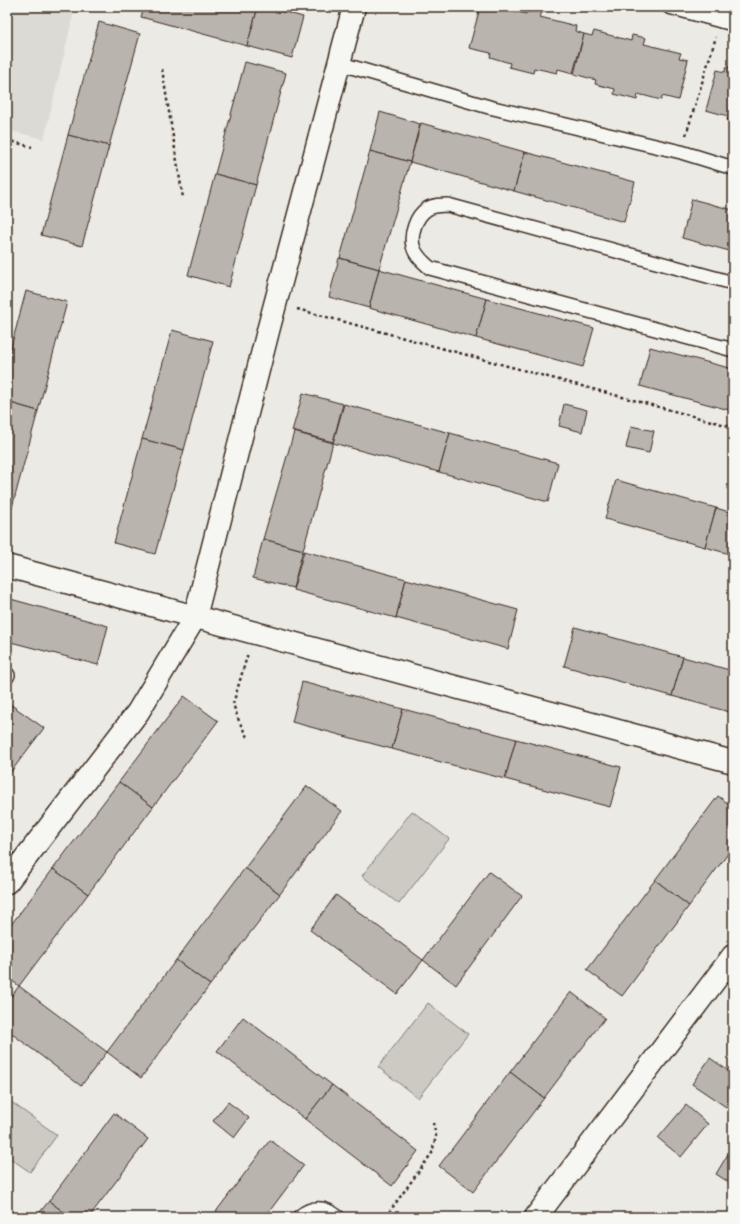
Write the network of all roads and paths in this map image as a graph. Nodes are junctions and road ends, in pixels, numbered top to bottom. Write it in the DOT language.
graph roads {
  1 [pos="354,7"];
  2 [pos="669,7"];
  3 [pos="725,7"];
  4 [pos="727,23"];
  5 [pos="338,63"];
  6 [pos="162,69"];
  7 [pos="7,140"];
  8 [pos="32,147"];
  9 [pos="681,152"];
  10 [pos="733,168"];
  11 [pos="183,198"];
  12 [pos="733,283"];
  13 [pos="275,304"];
  14 [pos="733,350"];
  15 [pos="733,427"];
  16 [pos="7,566"];
  17 [pos="195,617"];
  18 [pos="254,633"];
  19 [pos="247,737"];
  20 [pos="733,762"];
  21 [pos="7,882"];
  22 [pos="733,956"];
  23 [pos="433,1123"];
  24 [pos="388,1216"];
  25 [pos="299,1217"];
  26 [pos="338,1217"];
  27 [pos="383,1217"];
  28 [pos="536,1217"];
  1 -- 5 [label="street"];
  2 -- 4 [label="lane"];
  3 -- 4 [label="lane"];
  4 -- 9 [label="path"];
  5 -- 9 [label="lane"];
  5 -- 13 [label="street"];
  6 -- 11 [label="path"];
  7 -- 8 [label="path"];
  9 -- 10 [label="lane"];
  12 -- 14 [label="lane"];
  13 -- 15 [label="path"];
  13 -- 17 [label="street"];
  16 -- 17 [label="street"];
  17 -- 18 [label="street"];
  17 -- 21 [label="street"];
  18 -- 19 [label="path"];
  18 -- 20 [label="street"];
  22 -- 28 [label="street"];
  23 -- 24 [label="path"];
  24 -- 27 [label="path"];
  25 -- 26 [label="lane"];
}
